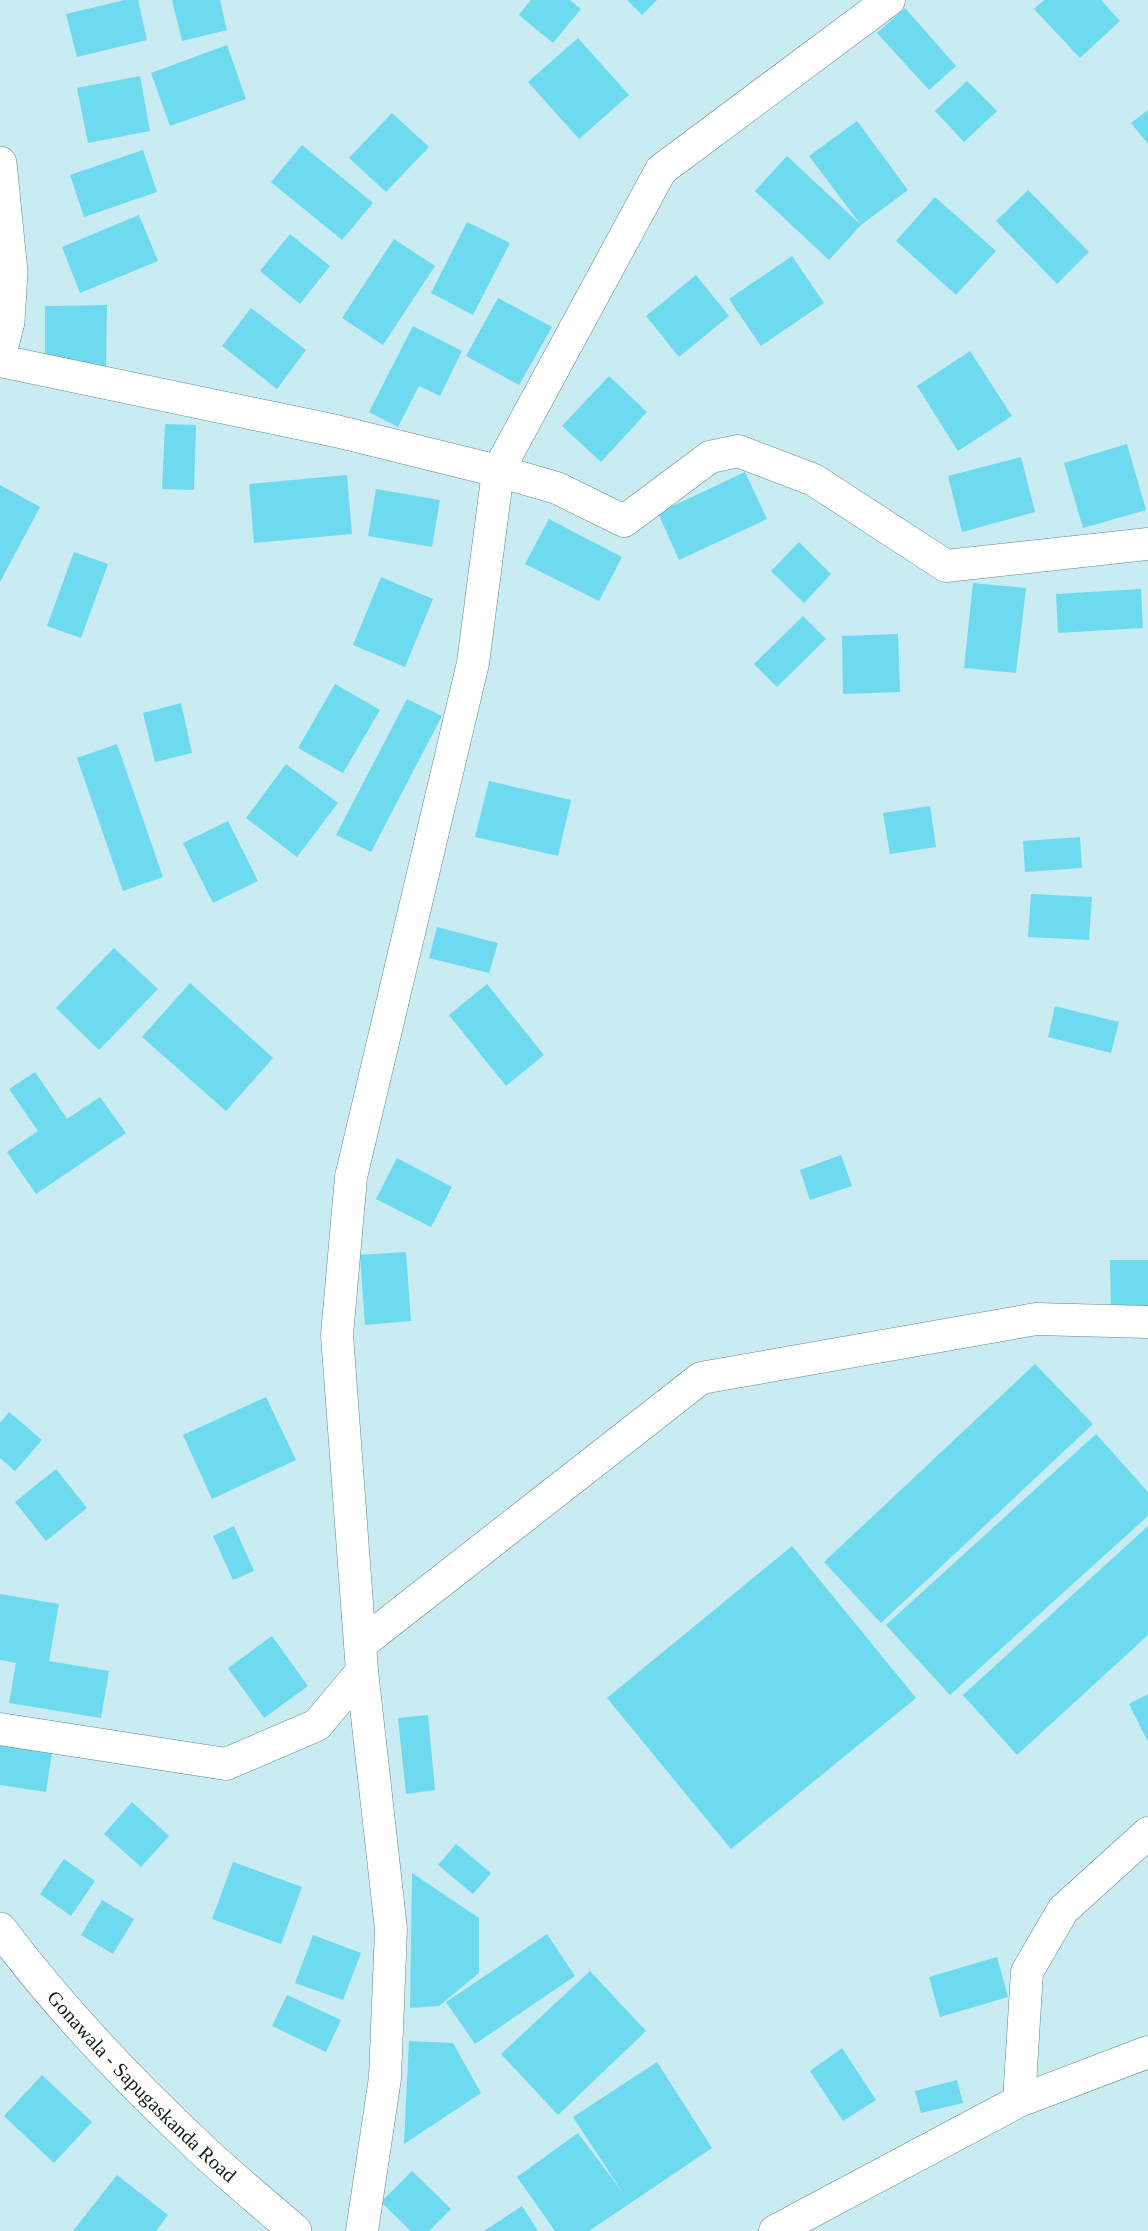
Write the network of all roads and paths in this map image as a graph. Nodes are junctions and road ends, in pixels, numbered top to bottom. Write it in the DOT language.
graph roads {
  1 [pos="889,0"];
  2 [pos="0,163"];
  3 [pos="0,353"];
  4 [pos="0,361"];
  5 [pos="498,471"];
  6 [pos="1148,544"];
  7 [pos="1148,1322"];
  8 [pos="362,1658"];
  9 [pos="0,1729"];
  10 [pos="1148,1833"];
  11 [pos="0,1929"];
  12 [pos="1148,2052"];
  13 [pos="1019,2101"];
  14 [pos="295,2231"];
  15 [pos="362,2231"];
  16 [pos="776,2231"];
  1 -- 5 [label="street"];
  2 -- 3 [label="street"];
  4 -- 5 [label="street"];
  5 -- 6 [label="street"];
  5 -- 8 [label="street"];
  7 -- 8 [label="street"];
  8 -- 9 [label="street"];
  8 -- 15 [label="street"];
  10 -- 13 [label="street"];
  11 -- 14 [label="street, Gonawala - Sapugaskanda Road"];
  12 -- 13 [label="street"];
  13 -- 16 [label="street"];
}
